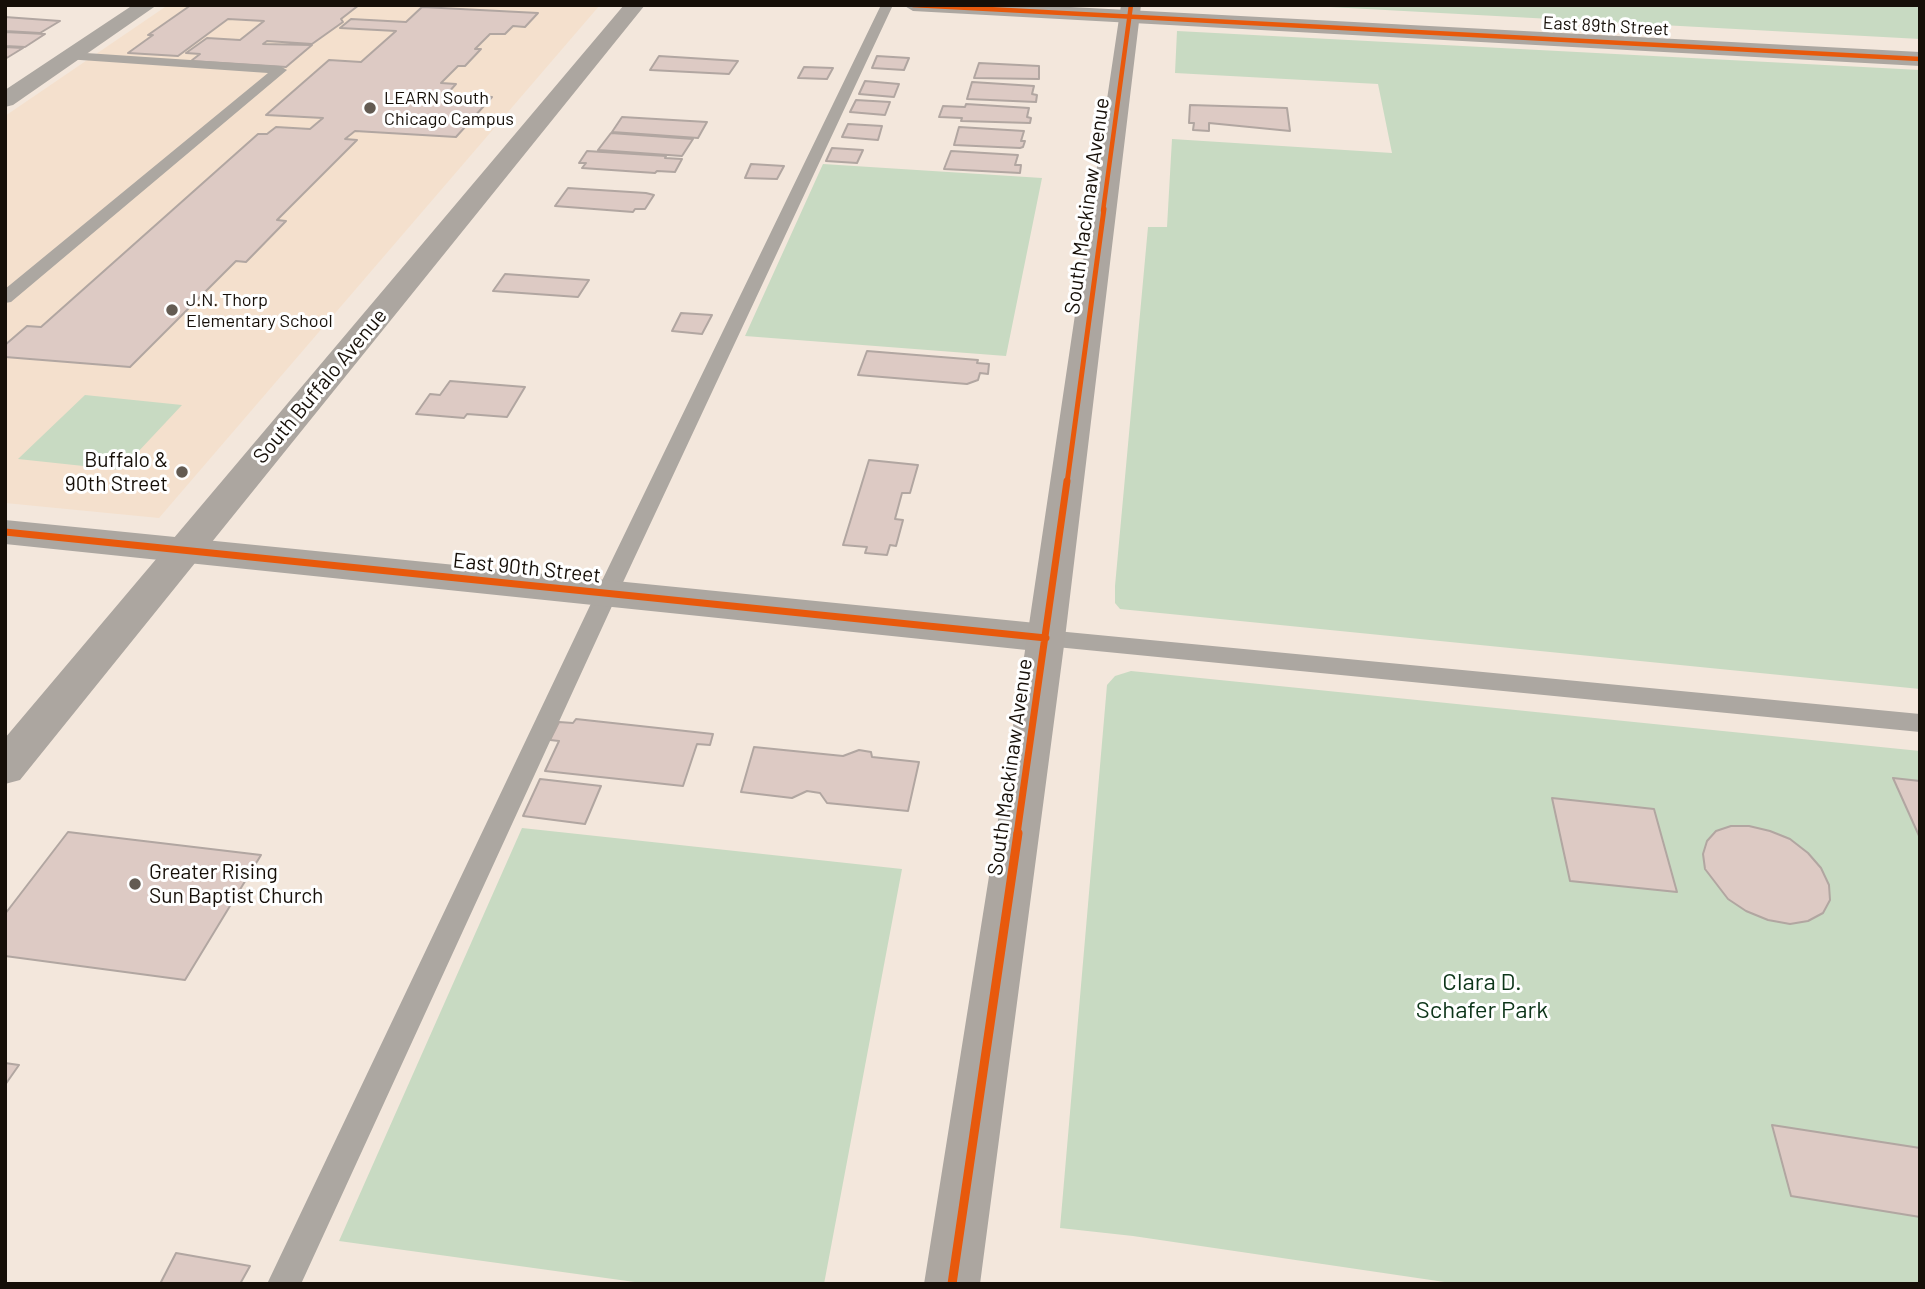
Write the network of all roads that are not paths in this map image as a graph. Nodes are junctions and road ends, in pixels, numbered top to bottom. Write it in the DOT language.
graph roads {
  1 [pos="147,5"];
  2 [pos="635,5"];
  3 [pos="887,5"];
  4 [pos="912,5"];
  5 [pos="1131,11"];
  6 [pos="71,56"];
  7 [pos="1920,58"];
  8 [pos="5,100"];
  9 [pos="5,298"];
  10 [pos="5,532"];
  11 [pos="184,550"];
  12 [pos="607,593"];
  13 [pos="1046,638"];
  14 [pos="1920,723"];
  15 [pos="5,768"];
  16 [pos="284,1284"];
  17 [pos="952,1284"];
  1 -- 6 [label="street"];
  2 -- 11 [label="main road, South Buffalo Avenue"];
  3 -- 12 [label="lane"];
  4 -- 5 [label="street, East 89th Street"];
  5 -- 7 [label="street, East 89th Street"];
  5 -- 13 [label="main road, South Mackinaw Avenue"];
  6 -- 8 [label="street"];
  6 -- 9 [label="lane"];
  10 -- 11 [label="street, East 90th Street"];
  11 -- 12 [label="street, East 90th Street"];
  11 -- 15 [label="main road, South Buffalo Avenue"];
  12 -- 13 [label="street, East 90th Street"];
  12 -- 16 [label="lane"];
  13 -- 14 [label="lane"];
  13 -- 17 [label="main road, South Mackinaw Avenue"];
}
